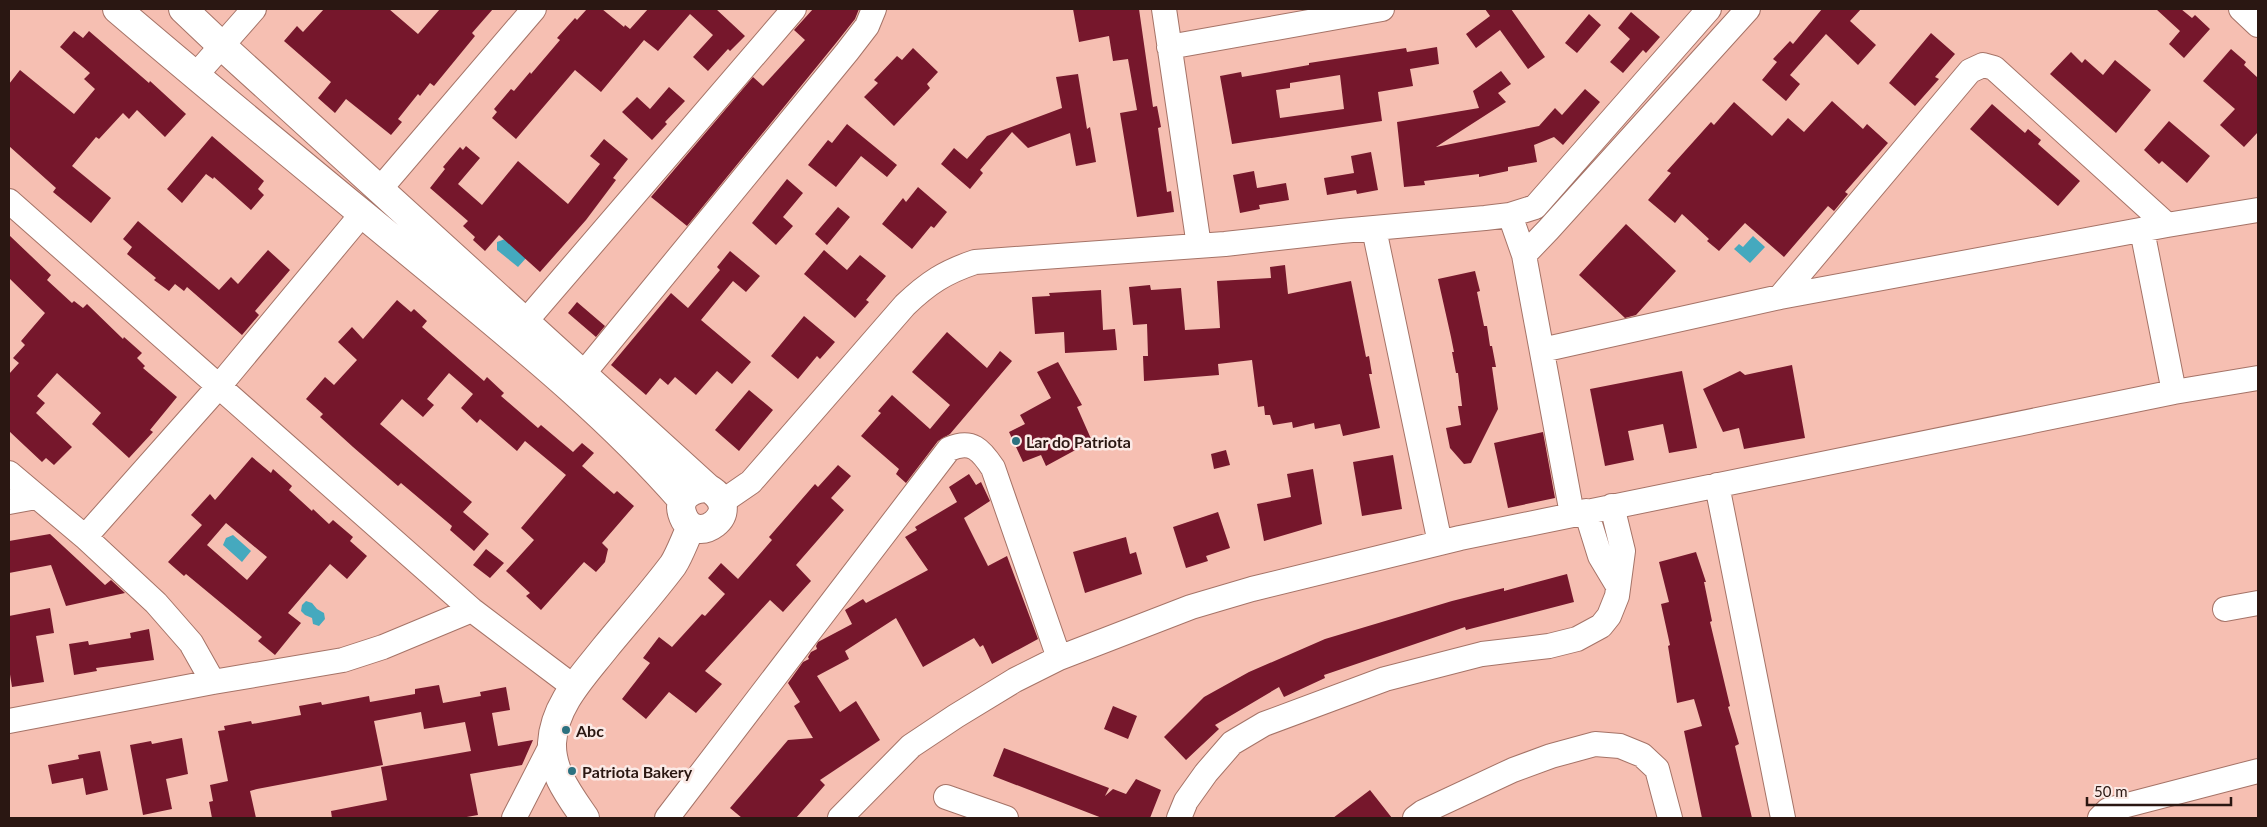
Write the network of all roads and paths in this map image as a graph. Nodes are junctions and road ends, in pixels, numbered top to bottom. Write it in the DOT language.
graph roads {
  1 [pos="117,9"];
  2 [pos="183,9"];
  3 [pos="254,9"];
  4 [pos="534,9"];
  5 [pos="794,9"];
  6 [pos="874,9"];
  7 [pos="1164,9"];
  8 [pos="1382,9"];
  9 [pos="1709,9"];
  10 [pos="1748,9"];
  11 [pos="2241,9"];
  12 [pos="2258,25"];
  13 [pos="222,46"];
  14 [pos="1169,47"];
  15 [pos="196,76"];
  16 [pos="380,189"];
  17 [pos="9,201"];
  18 [pos="2258,210"];
  19 [pos="362,214"];
  20 [pos="1510,215"];
  21 [pos="2167,225"];
  22 [pos="1374,229"];
  23 [pos="2142,230"];
  24 [pos="1199,246"];
  25 [pos="1524,255"];
  26 [pos="1780,297"];
  27 [pos="525,322"];
  28 [pos="1542,350"];
  29 [pos="583,374"];
  30 [pos="2258,378"];
  31 [pos="220,385"];
  32 [pos="2174,392"];
  33 [pos="9,473"];
  34 [pos="1717,485"];
  35 [pos="715,495"];
  36 [pos="36,497"];
  37 [pos="682,500"];
  38 [pos="9,502"];
  39 [pos="1612,506"];
  40 [pos="1579,512"];
  41 [pos="691,527"];
  42 [pos="85,537"];
  43 [pos="1440,543"];
  44 [pos="1618,586"];
  45 [pos="2258,603"];
  46 [pos="2225,609"];
  47 [pos="472,610"];
  48 [pos="1059,658"];
  49 [pos="213,682"];
  50 [pos="574,687"];
  51 [pos="9,721"];
  52 [pos="552,744"];
  53 [pos="2258,771"];
  54 [pos="946,796"];
  55 [pos="514,818"];
  56 [pos="585,818"];
  57 [pos="667,818"];
  58 [pos="840,818"];
  59 [pos="1006,818"];
  60 [pos="1179,818"];
  61 [pos="1415,818"];
  62 [pos="1670,818"];
  63 [pos="1783,818"];
  64 [pos="2100,818"];
  1 -- 15 [label="street"];
  2 -- 13 [label="street"];
  3 -- 13 [label="street"];
  4 -- 16 [label="street"];
  5 -- 27 [label="street"];
  6 -- 29 [label="street"];
  7 -- 14 [label="street"];
  8 -- 14 [label="street"];
  9 -- 20 [label="street"];
  10 -- 25 [label="street"];
  11 -- 12 [label="street"];
  13 -- 15 [label="street"];
  13 -- 16 [label="street"];
  14 -- 24 [label="street"];
  15 -- 19 [label="street"];
  16 -- 27 [label="street"];
  17 -- 31 [label="street"];
  18 -- 21 [label="street"];
  19 -- 31 [label="street"];
  19 -- 37 [label="street"];
  20 -- 22 [label="street"];
  20 -- 25 [label="street"];
  21 -- 23 [label="street"];
  21 -- 26 [label="street"];
  22 -- 24 [label="street"];
  22 -- 43 [label="street"];
  23 -- 26 [label="street"];
  23 -- 32 [label="street"];
  24 -- 35 [label="street"];
  25 -- 28 [label="street"];
  26 -- 28 [label="street"];
  27 -- 29 [label="street"];
  28 -- 40 [label="street"];
  29 -- 35 [label="street"];
  30 -- 32 [label="street"];
  31 -- 42 [label="street"];
  31 -- 47 [label="street"];
  32 -- 34 [label="street"];
  33 -- 36 [label="street"];
  34 -- 39 [label="street"];
  34 -- 63 [label="street"];
  35 -- 37 [label="street"];
  35 -- 41 [label="street"];
  36 -- 38 [label="street"];
  36 -- 42 [label="street"];
  37 -- 41 [label="street"];
  39 -- 40 [label="street"];
  39 -- 44 [label="street"];
  40 -- 43 [label="street"];
  40 -- 44 [label="street"];
  41 -- 50 [label="street"];
  42 -- 49 [label="street"];
  43 -- 48 [label="street"];
  44 -- 60 [label="street"];
  45 -- 46 [label="street"];
  47 -- 49 [label="street"];
  47 -- 50 [label="street"];
  48 -- 57 [label="street"];
  48 -- 58 [label="street"];
  49 -- 51 [label="street"];
  50 -- 52 [label="street"];
  52 -- 55 [label="street"];
  52 -- 56 [label="street"];
  53 -- 64 [label="street"];
  54 -- 59 [label="street"];
  61 -- 62 [label="street"];
}
